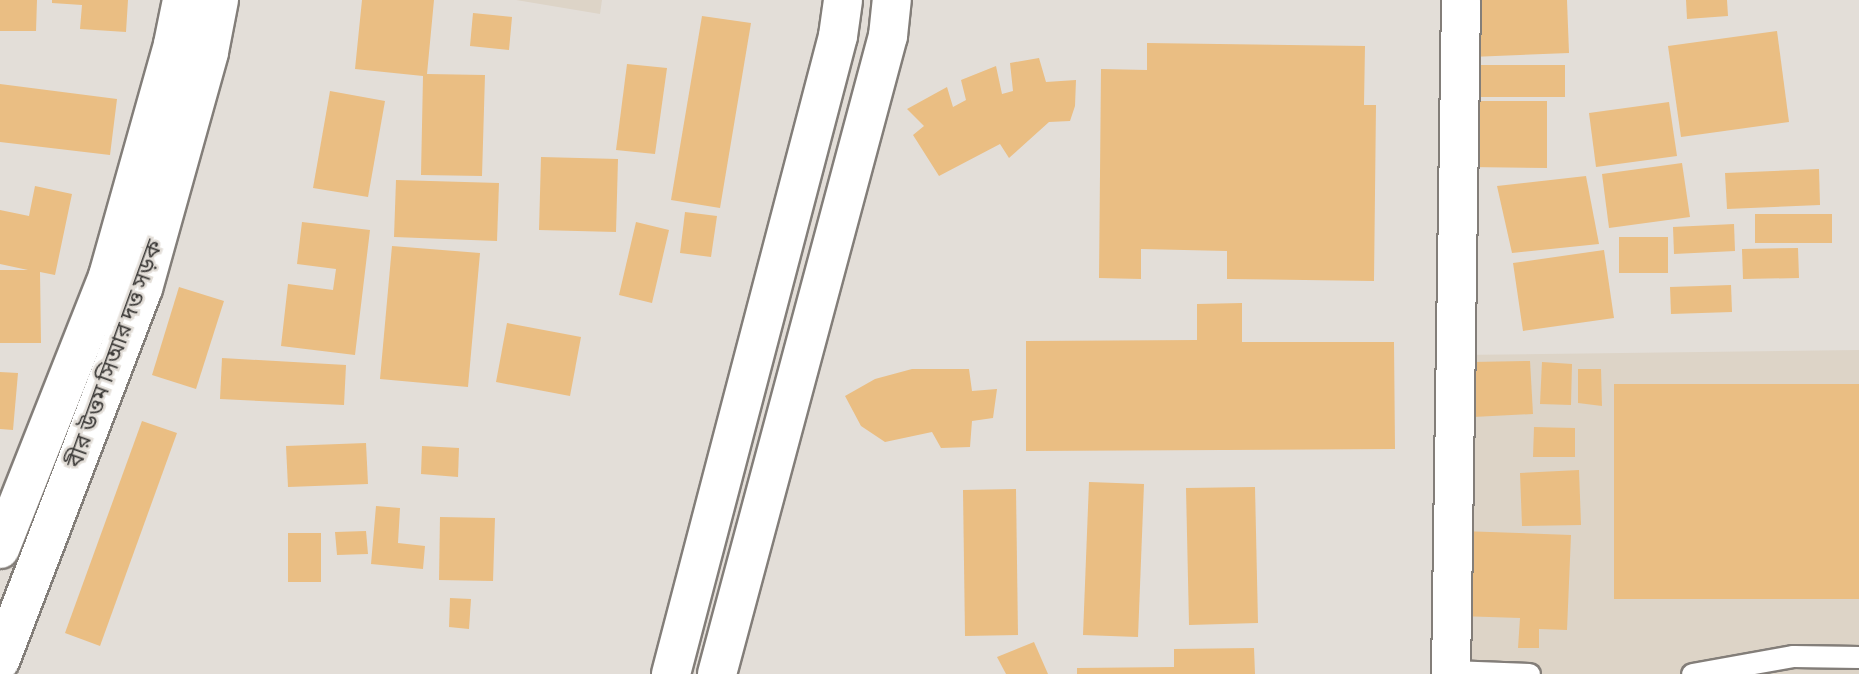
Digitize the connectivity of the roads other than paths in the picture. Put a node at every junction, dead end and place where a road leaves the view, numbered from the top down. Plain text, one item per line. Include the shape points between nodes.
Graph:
1 (182, 0) edge
2 (219, 0) edge
3 (843, 0) edge
4 (892, 0) edge
5 (1461, 0) edge
6 (817, 117) junction
7 (863, 129) junction
8 (138, 167) junction
9 (175, 175) junction
10 (1, 547) edge
11 (1859, 657) edge
12 (0, 661) edge
13 (1451, 673) edge
14 (671, 674) edge
15 (717, 674) edge
16 (1529, 674) edge
17 (1692, 674) edge

1 - 8 street
2 - 9 street, বীর উত্তম সিআর দত্ত সড়ক
3 - 6 street
4 - 7 street via 888,36
5 - 13 street
6 - 7 street
6 - 14 street
7 - 15 street
8 - 9 street
8 - 10 street via 108,276
9 - 12 street, বীর উত্তম সিআর দত্ত সড়ক via 144,289
11 - 17 lane via 1793,656
13 - 16 lane

